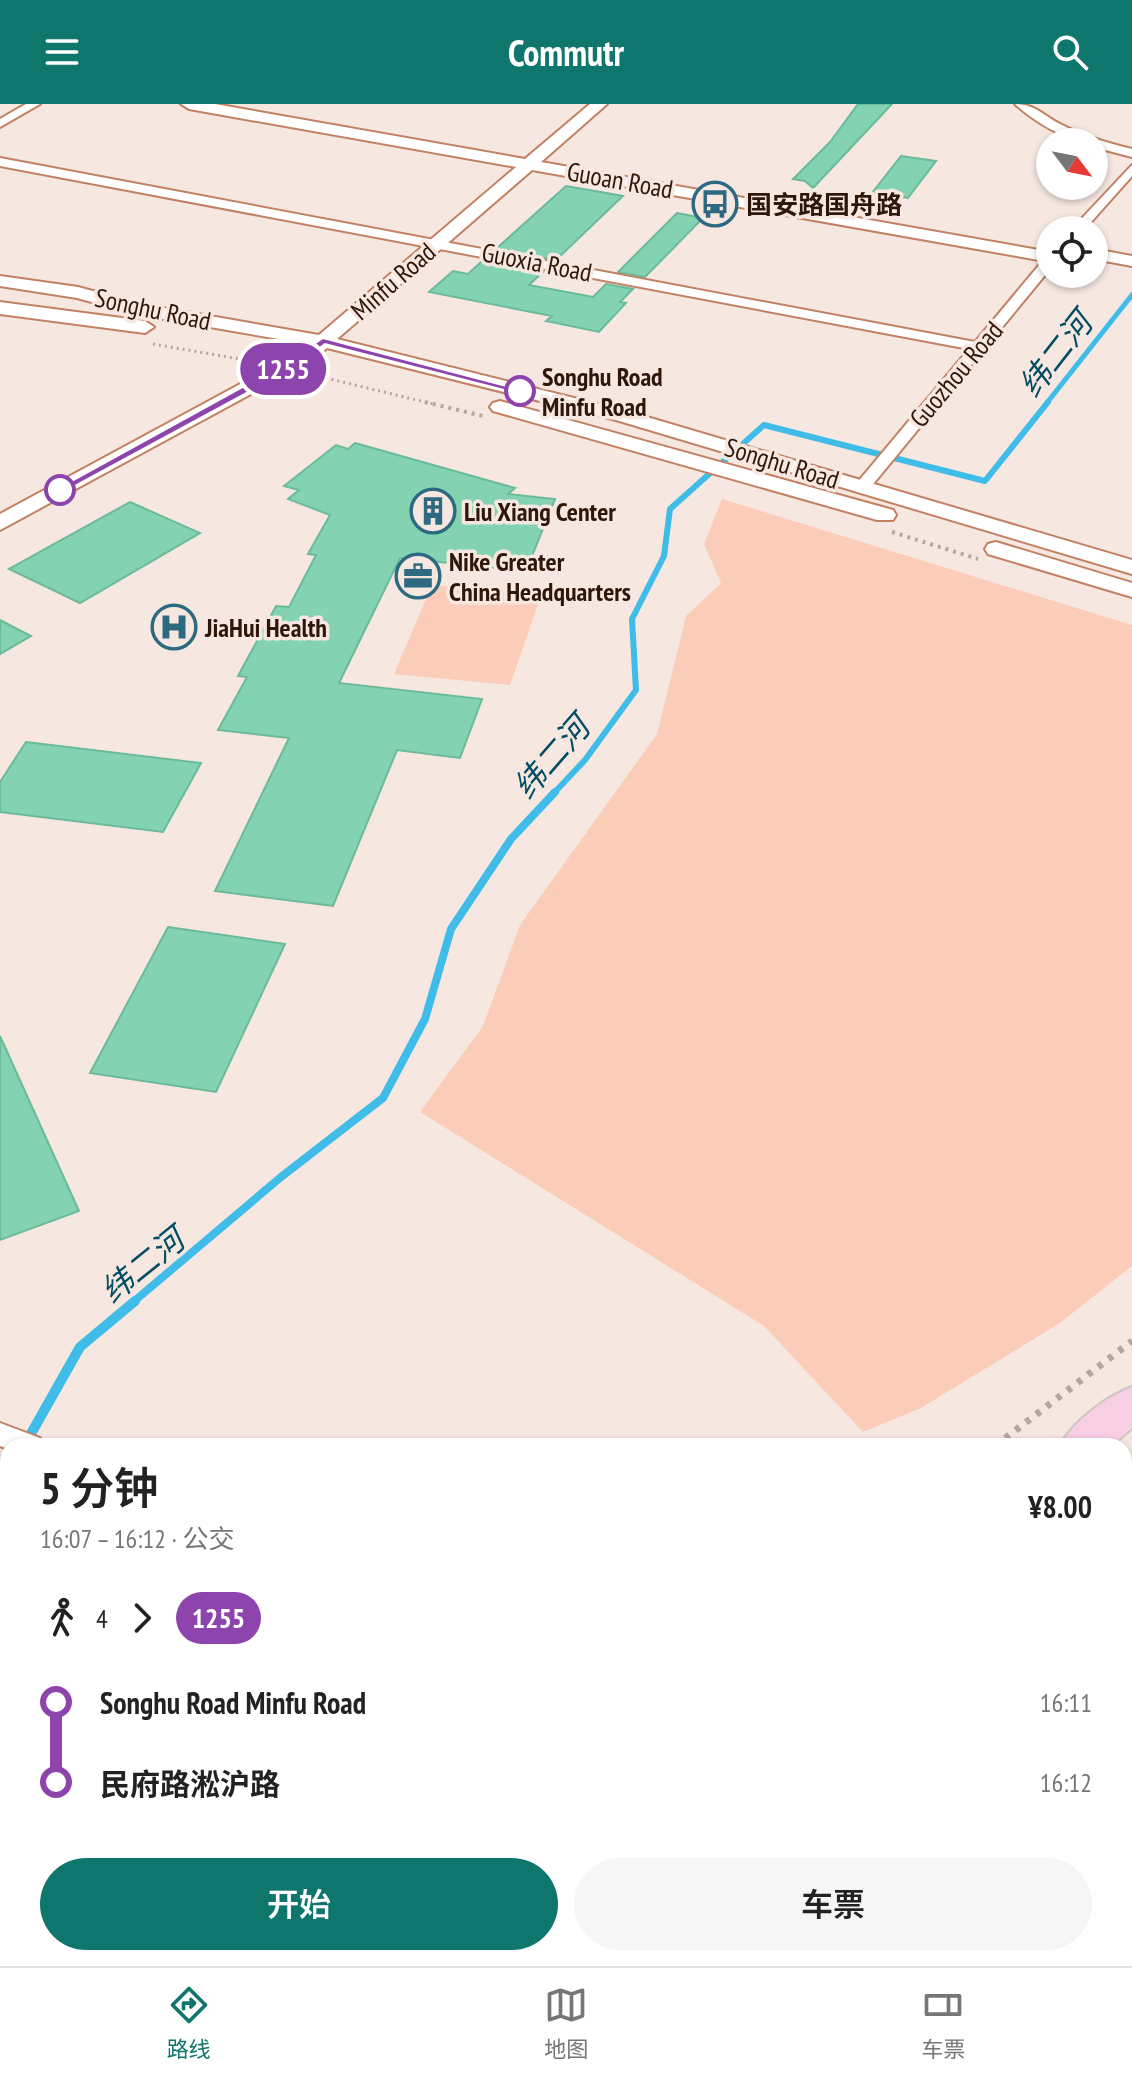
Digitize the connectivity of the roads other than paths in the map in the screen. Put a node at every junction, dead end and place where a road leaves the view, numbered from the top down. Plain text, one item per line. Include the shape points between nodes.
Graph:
1 (34, 104) edge
2 (189, 104) edge
3 (241, 104) edge
4 (599, 104) edge
5 (1021, 104) edge
6 (0, 124) edge
7 (1059, 128) edge
8 (1108, 146) edge
9 (1132, 153) edge
10 (534, 160) junction
11 (0, 162) edge
12 (1132, 169) edge
13 (1090, 216) edge
14 (437, 242) junction
15 (1036, 244) edge
16 (1036, 256) edge
17 (1108, 260) edge
18 (1132, 261) edge
19 (1108, 262) edge
20 (1132, 270) edge
21 (1036, 277) edge
22 (0, 281) edge
23 (0, 291) edge
24 (0, 305) edge
25 (141, 326) junction
26 (323, 341) junction
27 (980, 347) junction
28 (294, 363) junction
29 (334, 373) road end
30 (477, 402) dead end
31 (863, 487) junction
32 (846, 504) junction
33 (0, 523) edge
34 (1132, 567) edge
35 (1132, 590) edge
36 (1132, 1404) edge
37 (1091, 1438) edge

1 - 6 street
2 - 10 street, Guoan Road
3 - 10 street, Guoan Road
4 - 10 street, Minfu Road
5 - 7 street
8 - 9 street
10 - 14 street, Minfu Road
10 - 15 street, Guoan Road
10 - 16 street, Guoan Road
11 - 14 street, Guoxia Road
12 - 13 street
14 - 26 street, Minfu Road
14 - 27 street, Guoxia Road
17 - 18 street
19 - 20 street
21 - 27 street, Guozhou Road
22 - 25 street, Songhu Road via 78,293
23 - 25 street
24 - 25 street, Songhu Road
25 - 26 street, Songhu Road
25 - 28 street, Songhu Road
26 - 28 street, Minfu Road
26 - 31 street, Songhu Road
27 - 31 street, Guozhou Road
28 - 29 street, Songhu Road
28 - 33 street, Minfu Road
30 - 32 street, Songhu Road
31 - 32 street, Songhu Road
31 - 34 street, Songhu Road
32 - 35 street, Songhu Road
36 - 37 main road

